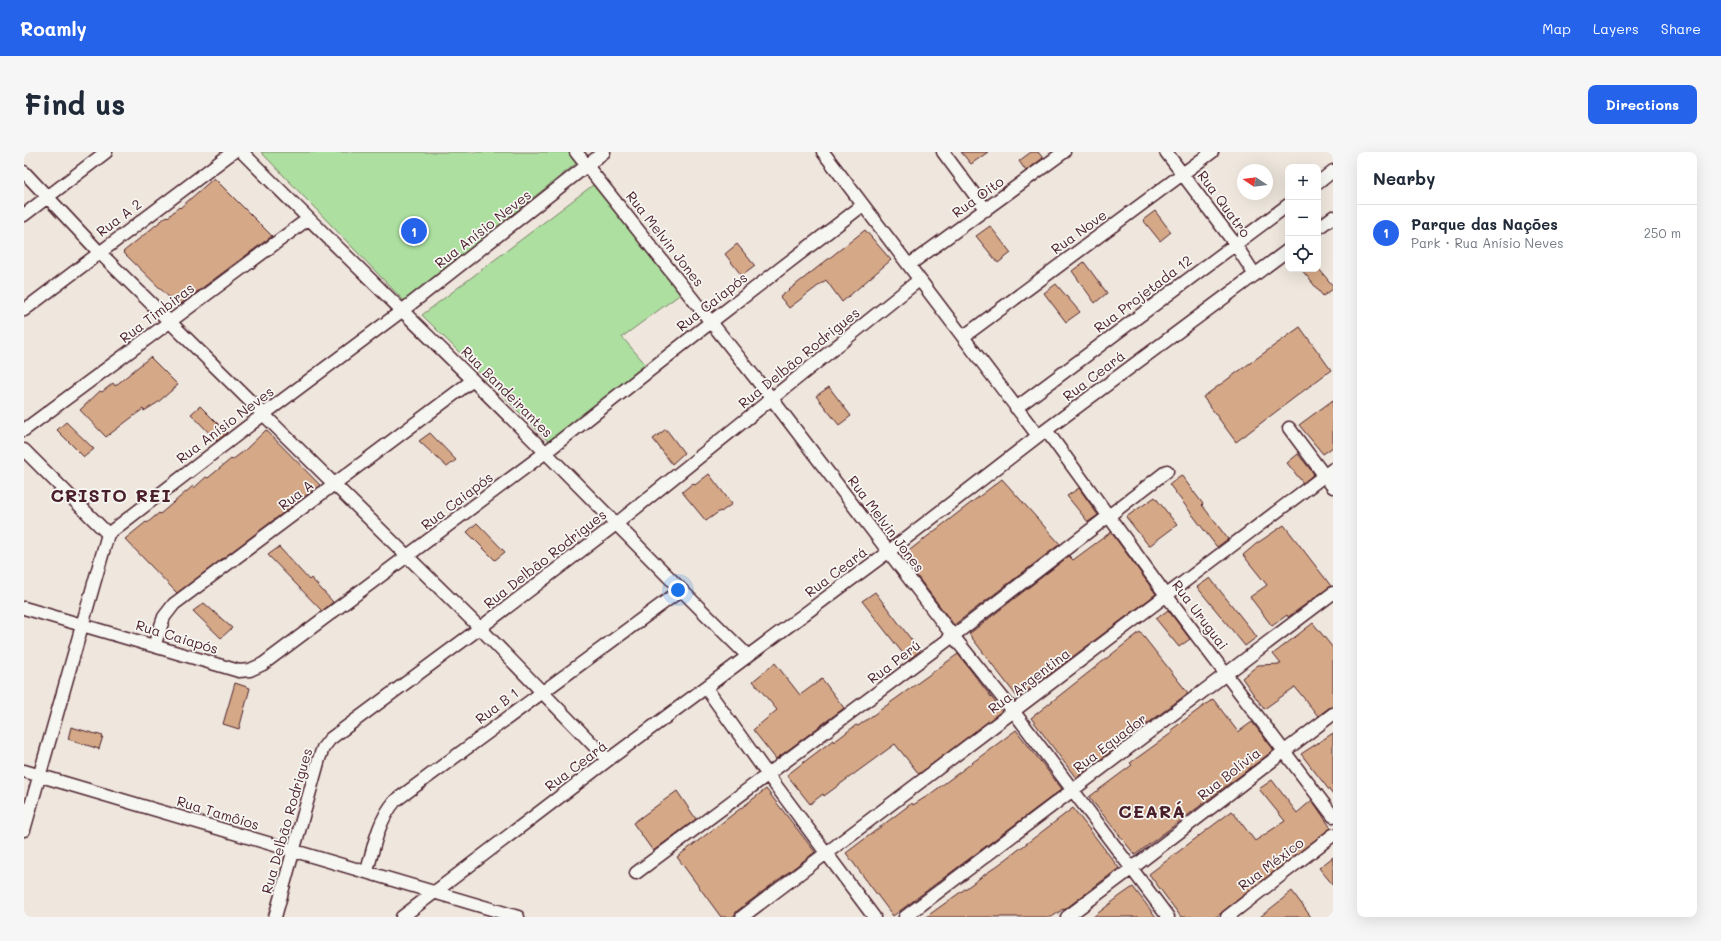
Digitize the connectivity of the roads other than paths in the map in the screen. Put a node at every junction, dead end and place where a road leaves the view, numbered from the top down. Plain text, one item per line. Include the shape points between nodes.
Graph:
1 (106, 152) edge
2 (233, 152) edge
3 (242, 152) edge
4 (576, 152) edge
5 (604, 152) edge
6 (823, 152) edge
7 (943, 152) edge
8 (1166, 152) edge
9 (1212, 152) edge
10 (1059, 153) edge
11 (588, 166) junction
12 (24, 172) edge
13 (1333, 172) edge
14 (1183, 174) junction
15 (1321, 181) edge
16 (48, 196) junction
17 (863, 205) junction
18 (1285, 207) edge
19 (986, 210) junction
20 (24, 214) edge
21 (1333, 217) edge
22 (308, 219) junction
23 (1321, 226) edge
24 (1235, 244) junction
25 (99, 252) junction
26 (1285, 252) edge
27 (909, 265) junction
28 (1255, 275) junction
29 (919, 280) junction
30 (24, 310) edge
31 (403, 310) junction
32 (170, 322) junction
33 (711, 322) junction
34 (963, 336) junction
35 (473, 380) junction
36 (772, 399) junction
37 (1016, 408) junction
38 (264, 414) junction
39 (1289, 428) dead end
40 (24, 430) edge
41 (1042, 433) junction
42 (24, 450) edge
43 (546, 452) junction
44 (1167, 471) dead end
45 (1329, 472) edge
46 (334, 485) junction
47 (1333, 487) edge
48 (1109, 516) junction
49 (616, 524) junction
50 (108, 534) junction
51 (888, 552) junction
52 (408, 556) junction
53 (680, 590) junction
54 (1333, 593) edge
55 (1166, 595) junction
56 (24, 608) edge
57 (82, 624) junction
58 (480, 628) junction
59 (953, 636) junction
60 (154, 646) junction
61 (748, 656) junction
62 (1226, 674) junction
63 (706, 688) junction
64 (541, 692) junction
65 (1014, 712) junction
66 (1333, 714) edge
67 (1283, 751) junction
68 (608, 760) junction
69 (24, 771) edge
70 (768, 775) junction
71 (39, 776) junction
72 (1072, 791) junction
73 (1333, 816) edge
74 (24, 830) edge
75 (1333, 836) edge
76 (294, 852) junction
77 (827, 854) junction
78 (1131, 869) junction
79 (366, 871) junction
80 (636, 873) dead end
81 (435, 892) junction
82 (275, 917) edge
83 (402, 917) edge
84 (517, 917) edge
85 (742, 917) edge
86 (874, 917) edge
87 (905, 917) edge
88 (1067, 917) edge
89 (1168, 917) edge
90 (1227, 917) edge

1 - 16 street
2 - 25 street, Rua A 2
3 - 22 street, Rua Bandeirantes
4 - 11 street, Rua Melvin Jones
5 - 11 street, Rua Anísio Neves
6 - 17 street, Rua Uruguai
7 - 19 street
8 - 14 street, Rua Quatro
9 - 14 street, Rua Nove
10 - 19 street, Rua Oito
11 - 31 street, Rua Anísio Neves
11 - 33 street, Rua Melvin Jones
12 - 16 street
13 - 15 street
14 - 24 street, Rua Quatro
14 - 34 street, Rua Nove
16 - 20 street
16 - 25 street
17 - 27 street, Rua Uruguai
17 - 33 street, Rua Caiapós
18 - 24 street, Rua Projetada 12
19 - 27 street, Rua Oito
21 - 23 street
22 - 31 street, Rua Bandeirantes
22 - 32 street, Rua Timbiras
24 - 28 street, Rua Quatro
24 - 37 street, Rua Projetada 12
25 - 30 street, Rua A 2
25 - 32 street
26 - 28 street, Rua Ceará
27 - 29 street, Rua Uruguai
28 - 41 street, Rua Ceará
29 - 34 street, Rua Uruguai
29 - 36 street, Rua Delbão Rodrigues
31 - 35 street, Rua Bandeirantes
31 - 38 street, Rua Anísio Neves
32 - 38 street
32 - 40 street, Rua Timbiras
33 - 36 street, Rua Melvin Jones
33 - 43 street, Rua Caiapós
34 - 37 street, Rua Uruguai
35 - 43 street, Rua Bandeirantes
35 - 46 street, Rua A
36 - 49 street, Rua Delbão Rodrigues
36 - 51 street, Rua Melvin Jones
37 - 41 street, Rua Uruguai
38 - 46 street
38 - 50 street, Rua Anísio Neves
39 - 45 street
41 - 48 street, Rua Uruguai
41 - 51 street, Rua Ceará
42 - 50 street
43 - 49 street, Rua Bandeirantes
43 - 52 street, Rua Caiapós
44 - 48 street, Rua Perú
45 - 47 street
45 - 55 street, Rua Argentina
46 - 52 street
46 - 60 street, Rua A via 174,604 164,617
48 - 55 street, Rua Uruguai
48 - 59 street, Rua Perú
49 - 53 street, Rua Bandeirantes
49 - 58 street, Rua Delbão Rodrigues
50 - 57 street
51 - 59 street, Rua Melvin Jones
51 - 61 street, Rua Ceará
52 - 58 street
52 - 60 street, Rua Caiapós via 262,664 250,670 239,671
53 - 61 street, Rua Bandeirantes
53 - 64 street, Rua B 1
54 - 62 street, Rua Equador
55 - 62 street, Rua Uruguai
55 - 65 street, Rua Argentina
56 - 57 street, Rua Caiapós
57 - 60 street, Rua Caiapós
57 - 71 street
58 - 64 street
58 - 76 street, Rua Delbão Rodrigues via 330,739 319,759
59 - 65 street, Rua Melvin Jones
59 - 70 street, Rua Perú
61 - 63 street, Rua Ceará
62 - 67 street, Rua Uruguai
62 - 72 street, Rua Equador
63 - 68 street, Rua Ceará
63 - 70 street
64 - 68 street
64 - 79 street, Rua B 1 via 395,801 380,825
65 - 72 street, Rua Melvin Jones
65 - 77 street, Rua Argentina
66 - 67 street, Rua Bolívia
67 - 73 street, Rua Uruguai
67 - 78 street, Rua Bolívia
68 - 81 street, Rua Ceará
69 - 71 street, Rua Tamôios
70 - 77 street
70 - 80 street, Rua Perú
71 - 74 street
71 - 76 street, Rua Tamôios
72 - 78 street, Rua Melvin Jones
72 - 87 street, Rua Equador
75 - 90 street, Rua México
76 - 79 street, Rua Tamôios
76 - 82 street, Rua Delbão Rodrigues
77 - 85 street, Rua Argentina
77 - 86 street
78 - 88 street, Rua Bolívia
78 - 89 street, Rua Melvin Jones
79 - 81 street, Rua Tamôios
81 - 83 street, Rua Ceará
81 - 84 street, Rua Tamôios

